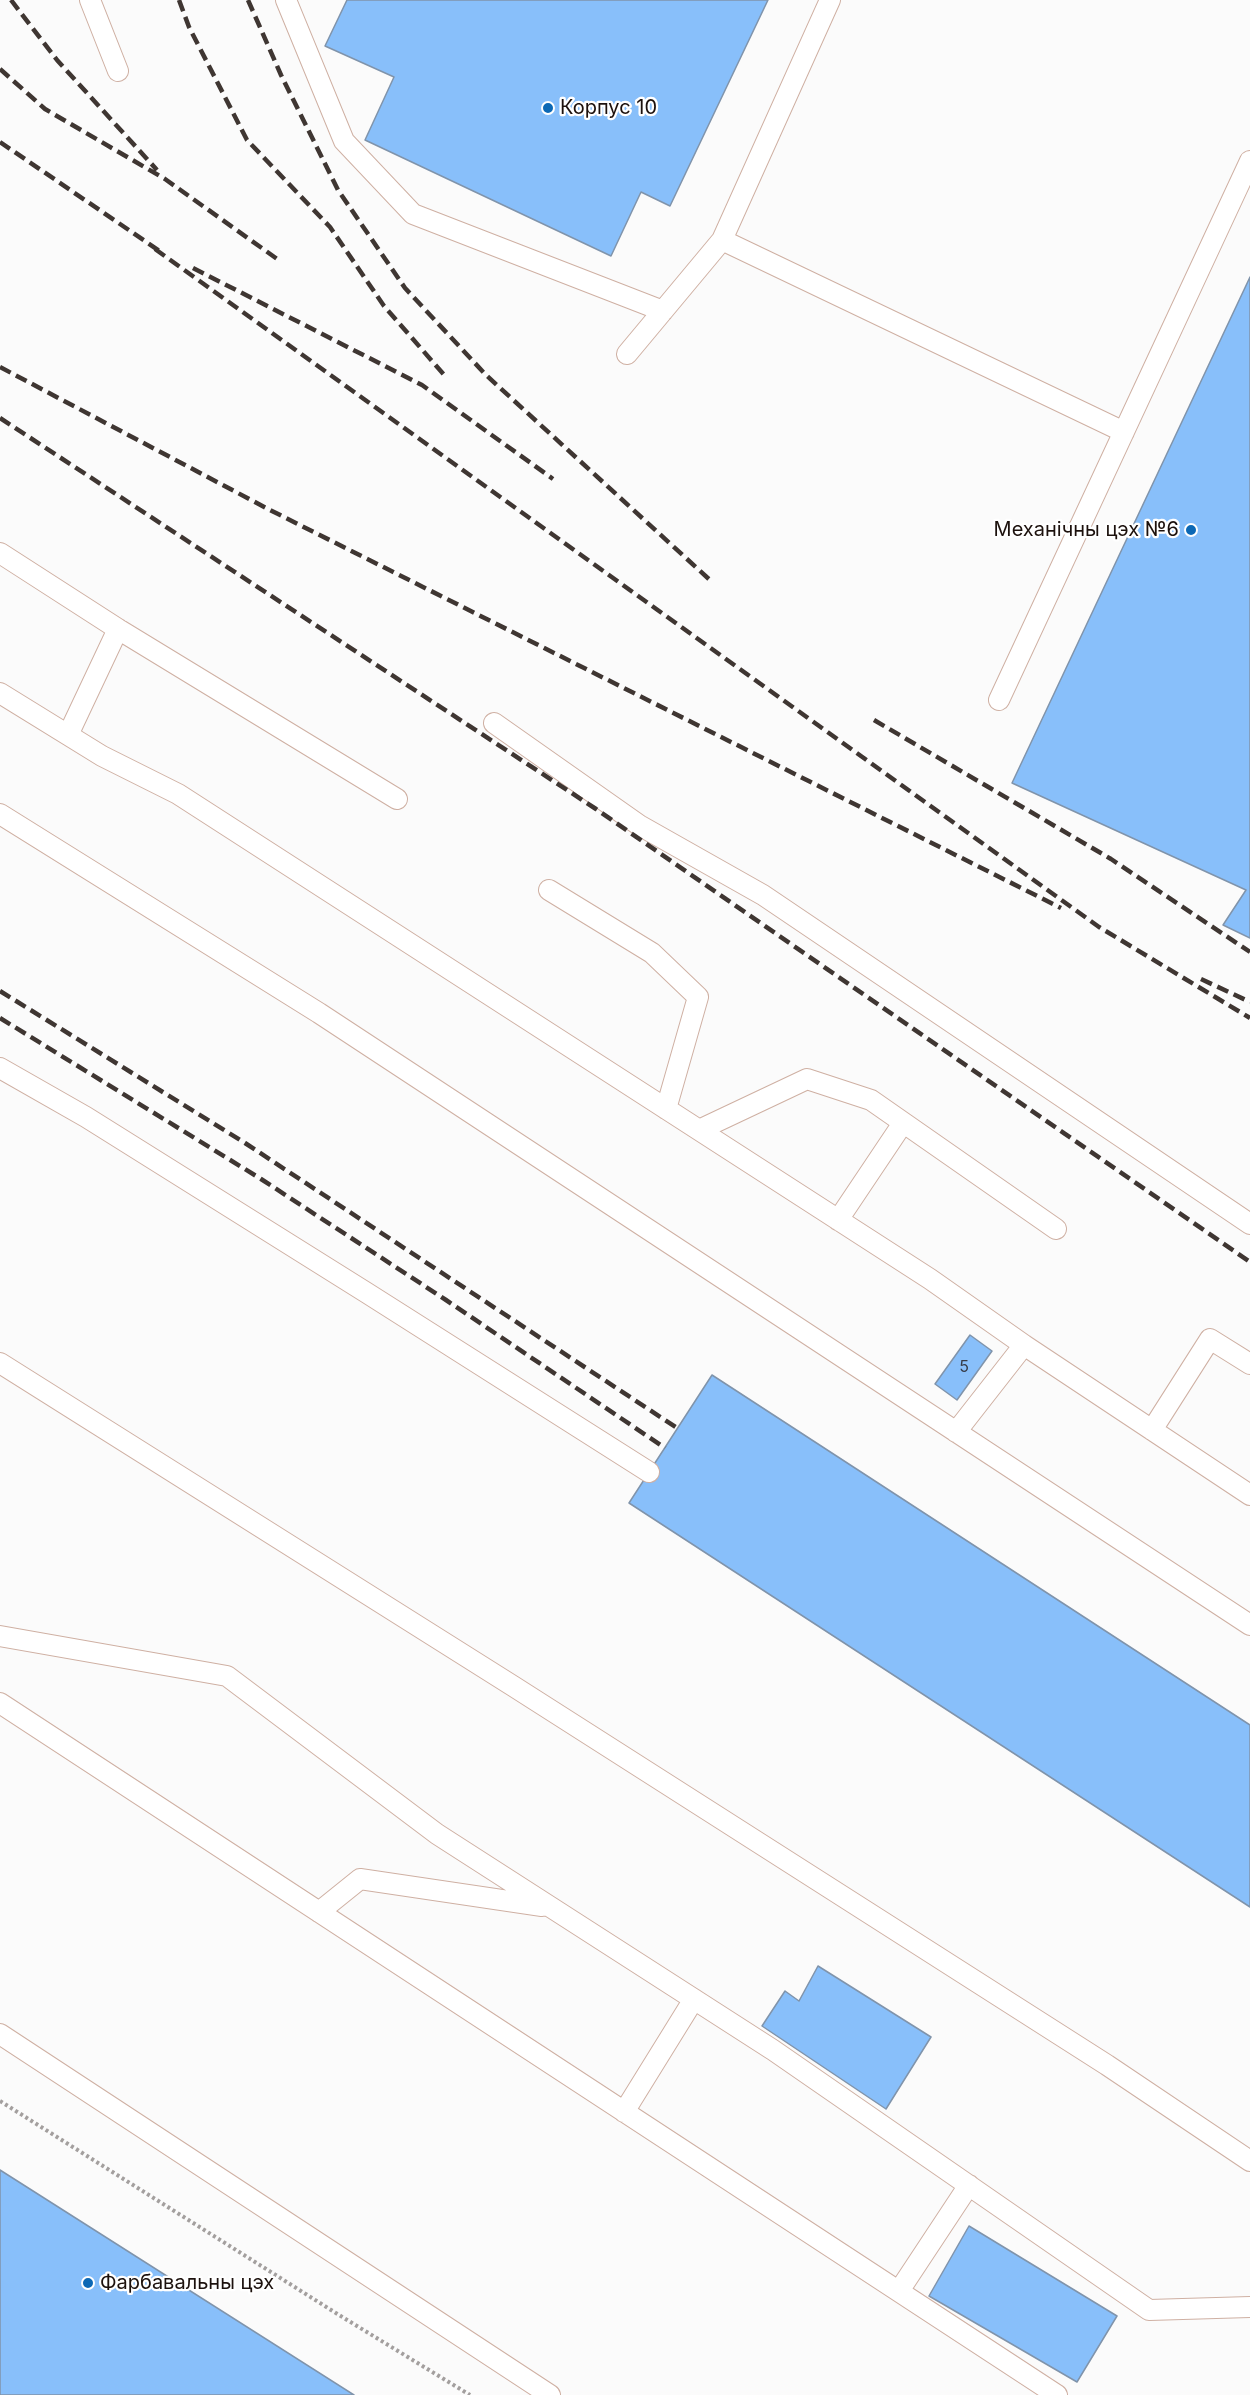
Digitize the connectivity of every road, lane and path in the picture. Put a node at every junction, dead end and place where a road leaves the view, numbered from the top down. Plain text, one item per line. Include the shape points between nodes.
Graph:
1 (90, 0) edge
2 (286, 0) edge
3 (830, 0) edge
4 (118, 71) dead end
5 (1250, 160) edge
6 (722, 240) junction
7 (663, 310) junction
8 (627, 354) dead end
9 (1124, 432) junction
10 (0, 553) edge
11 (118, 629) junction
12 (0, 693) edge
13 (999, 700) dead end
14 (494, 723) dead end
15 (68, 735) junction
16 (396, 799) dead end
17 (0, 814) edge
18 (549, 890) dead end
19 (0, 1068) edge
20 (666, 1109) junction
21 (903, 1123) junction
22 (699, 1130) junction
23 (838, 1220) junction
24 (1250, 1224) edge
25 (1056, 1229) dead end
26 (1024, 1345) junction
27 (0, 1363) edge
28 (1250, 1364) edge
29 (1152, 1430) junction
30 (956, 1432) junction
31 (649, 1472) dead end
32 (1250, 1495) edge
33 (1250, 1625) edge
34 (0, 1636) edge
35 (0, 1703) edge
36 (549, 1907) junction
37 (319, 1912) junction
38 (694, 1999) junction
39 (0, 2034) edge
40 (0, 2101) edge
41 (624, 2112) junction
42 (1250, 2161) edge
43 (969, 2185) junction
44 (899, 2291) junction
45 (1250, 2307) edge
46 (470, 2395) edge
47 (550, 2395) edge
48 (1058, 2395) edge

1 - 4 lane
2 - 7 lane via 344,141 413,214
3 - 6 lane
5 - 9 lane
6 - 7 lane
6 - 9 lane
7 - 8 lane
9 - 13 lane
10 - 11 lane
11 - 15 lane
11 - 16 lane
12 - 15 lane
14 - 24 lane via 639,825 763,895
15 - 20 lane via 178,794
17 - 30 lane via 319,1013
18 - 20 lane via 652,953 698,997
19 - 31 lane via 86,1117
20 - 22 lane
21 - 22 lane via 871,1100 807,1079
21 - 23 lane
21 - 25 lane
22 - 23 lane
23 - 26 lane
26 - 29 lane
26 - 30 lane
27 - 42 lane via 1057,2032
28 - 29 lane via 1210,1339
29 - 32 lane
30 - 33 lane
34 - 36 lane via 227,1676 436,1834
35 - 37 lane
36 - 37 lane via 360,1879
36 - 38 lane
37 - 41 lane
38 - 41 lane
38 - 43 lane
39 - 47 lane
40 - 46 path
41 - 44 lane
43 - 44 lane
43 - 45 lane via 1149,2310
44 - 48 lane

